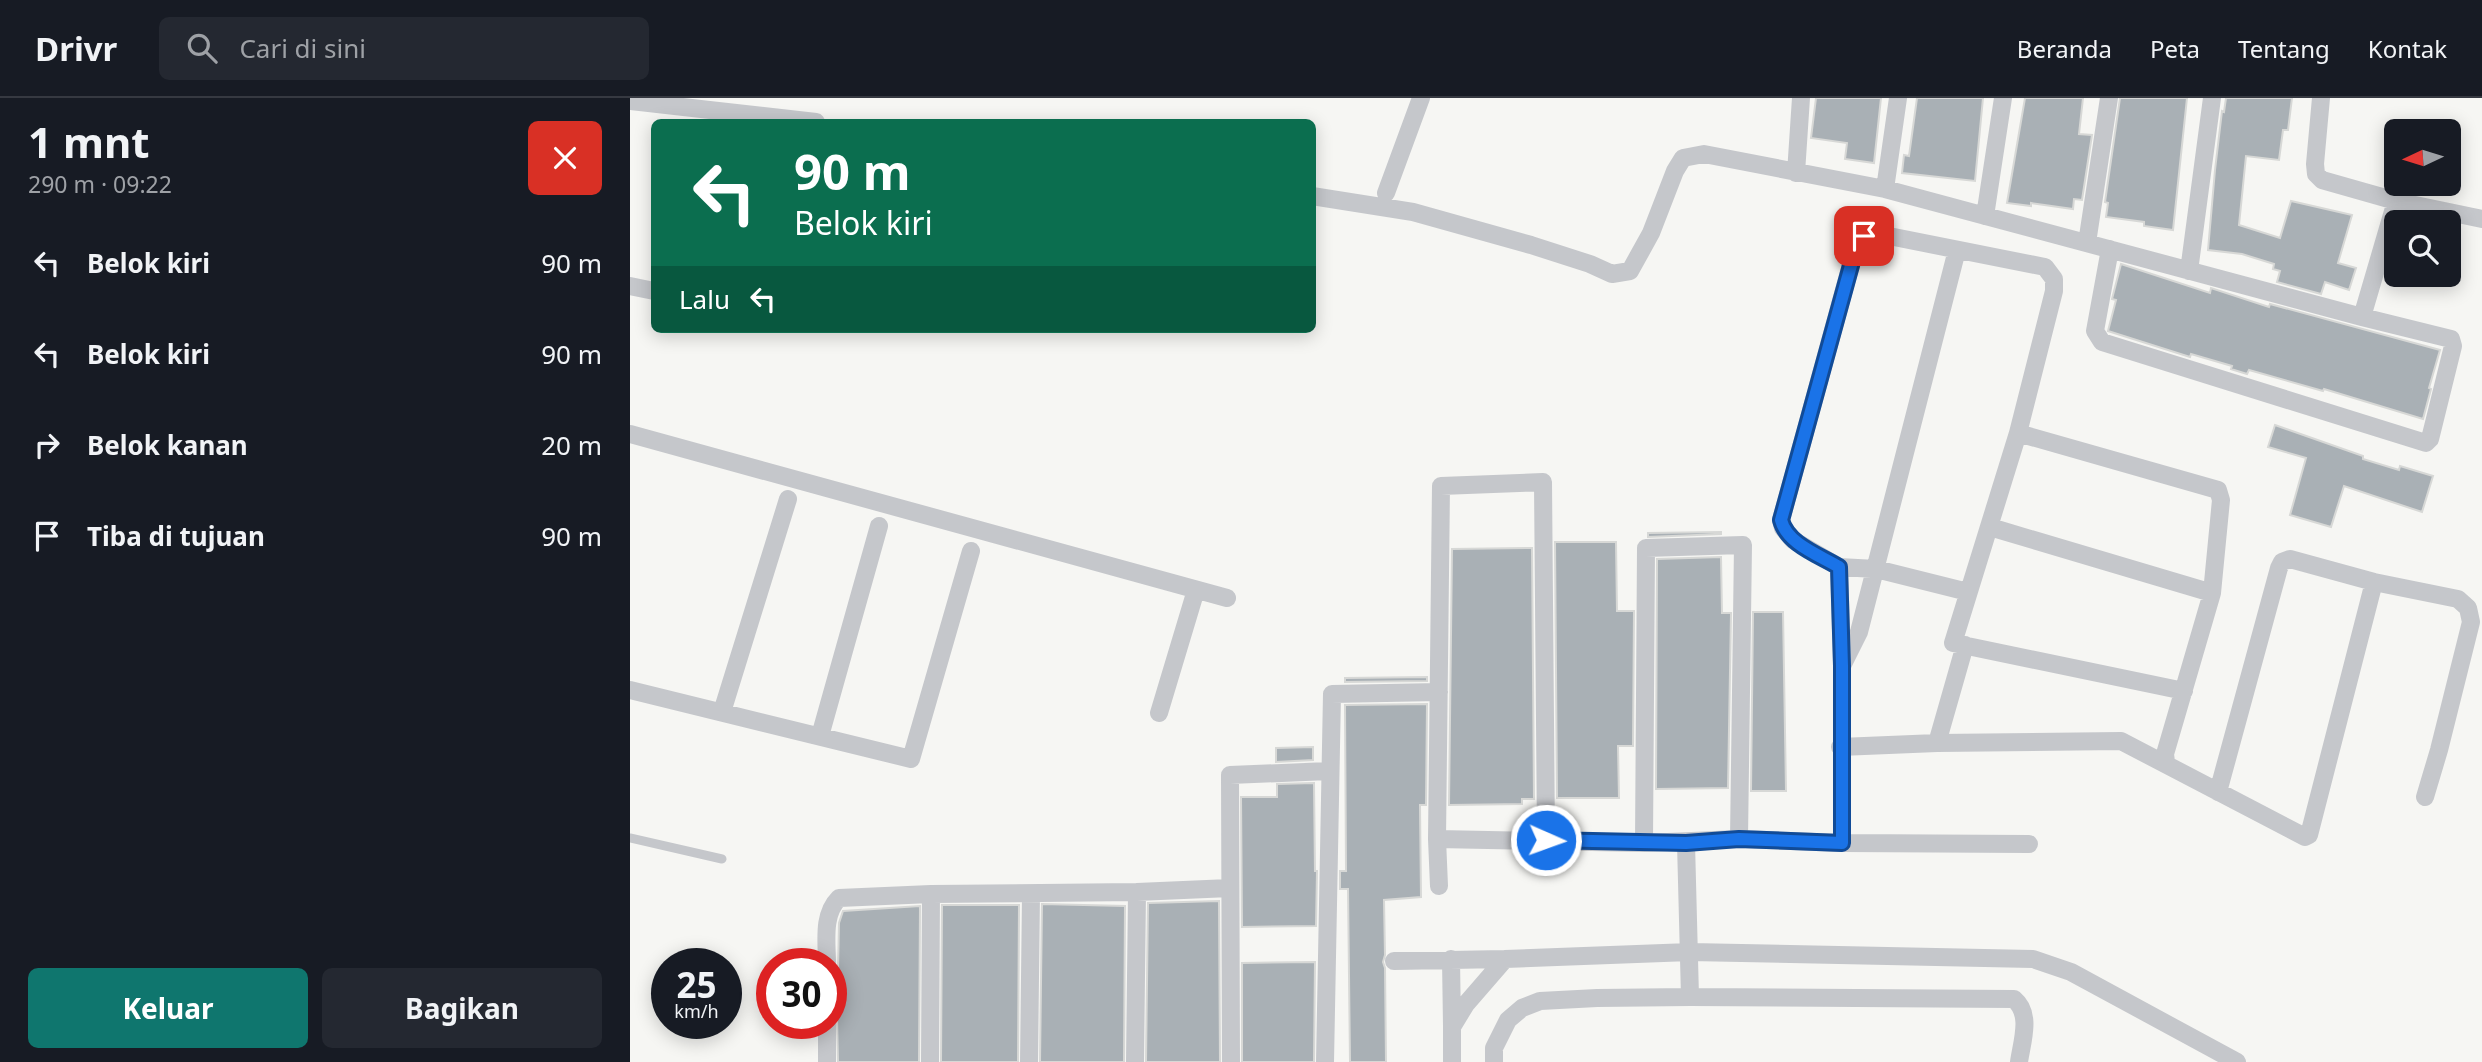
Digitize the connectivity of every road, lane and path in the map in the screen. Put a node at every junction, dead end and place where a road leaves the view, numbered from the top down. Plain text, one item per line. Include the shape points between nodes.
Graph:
1 (1421, 98) edge
2 (1801, 98) edge
3 (1898, 98) edge
4 (2003, 98) edge
5 (2109, 98) edge
6 (2212, 98) edge
7 (2321, 98) edge
8 (630, 102) edge
9 (788, 119) edge
10 (1796, 173) junction
11 (1885, 189) junction
12 (1386, 193) dead end
13 (1316, 196) edge
14 (2396, 201) junction
15 (1986, 216) junction
16 (2482, 219) edge
17 (2087, 243) junction
18 (2109, 249) junction
19 (1956, 250) junction
20 (2189, 271) junction
21 (630, 286) edge
22 (651, 290) edge
23 (2362, 317) junction
24 (2018, 433) junction
25 (630, 434) edge
26 (788, 499) dead end
27 (879, 526) dead end
28 (1990, 527) junction
29 (971, 551) dead end
30 (1839, 567) junction
31 (1875, 569) junction
32 (2374, 582) junction
33 (1196, 590) junction
34 (1968, 592) junction
35 (2212, 593) junction
36 (1227, 598) dead end
37 (1965, 645) junction
38 (1842, 666) junction
39 (630, 690) edge
40 (2184, 691) junction
41 (1439, 692) junction
42 (722, 712) junction
43 (1159, 713) dead end
44 (820, 736) junction
45 (1937, 743) junction
46 (1840, 747) junction
47 (2166, 762) junction
48 (1329, 771) junction
49 (2218, 792) junction
50 (2425, 797) dead end
51 (630, 838) edge
52 (1437, 839) junction
53 (1739, 839) junction
54 (1546, 840) junction
55 (1644, 843) junction
56 (1686, 843) junction
57 (1842, 843) junction
58 (2029, 844) dead end
59 (722, 859) dead end
60 (1439, 886) dead end
61 (1230, 888) junction
62 (1137, 892) junction
63 (931, 894) junction
64 (1031, 894) junction
65 (827, 948) edge
66 (1690, 957) junction
67 (1451, 959) junction
68 (1505, 959) junction
69 (1394, 961) dead end
70 (1690, 992) junction
71 (1452, 1027) junction
72 (827, 1039) edge
73 (827, 1062) edge
74 (930, 1062) edge
75 (1029, 1062) edge
76 (1135, 1062) edge
77 (1231, 1062) edge
78 (1325, 1062) edge
79 (1452, 1062) edge
80 (1494, 1062) edge
81 (2019, 1062) edge
82 (2237, 1062) edge

1 - 12 street
2 - 10 street
3 - 11 street
4 - 15 street
5 - 17 street
6 - 20 street
7 - 14 street via 2316,174 2322,180
8 - 9 street
10 - 11 street
10 - 13 street via 1704,154 1683,158 1630,271 1612,274 1531,245 1413,212
11 - 15 street
14 - 16 street
14 - 23 street
15 - 17 street
17 - 18 street
18 - 20 street
18 - 23 street via 2095,331 2102,342 2429,442 2454,342
19 - 24 street via 2045,267 2054,279
19 - 30 street via 1874,233 1858,240 1781,520 1793,540
19 - 31 street
20 - 23 street
21 - 22 street
24 - 28 street
24 - 35 street via 2218,490 2221,500
25 - 33 street
26 - 42 street
27 - 44 street
28 - 34 street
28 - 35 street
29 - 44 street via 911,759
30 - 31 street
30 - 38 street
31 - 34 street
31 - 38 street via 1859,632
32 - 49 street via 2290,559 2282,562
32 - 49 street via 2309,835 2300,836
32 - 50 street via 2458,599 2468,608 2471,622
33 - 36 street
33 - 43 street
34 - 37 street via 1953,643
35 - 40 street
37 - 40 street
37 - 45 street
38 - 46 street
39 - 42 street
40 - 47 street
41 - 48 street via 1332,694
41 - 52 street
41 - 54 street via 1441,486 1542,482
42 - 44 street
45 - 46 street
45 - 47 street via 2121,741
46 - 57 street
47 - 49 street
48 - 61 street via 1230,775
48 - 78 street
51 - 59 lane
52 - 54 street
52 - 60 street
53 - 55 street via 1744,545 1646,548
53 - 56 street
53 - 57 street
54 - 55 street
55 - 56 street
56 - 66 street
57 - 58 street
61 - 62 street
61 - 77 street
62 - 64 street
62 - 76 street
63 - 64 street
63 - 65 street via 839,898 827,920
63 - 74 street
64 - 75 street
66 - 68 street
66 - 70 street
66 - 82 street via 2033,959 2071,972
67 - 68 street
67 - 69 street
67 - 71 street
68 - 71 street
70 - 80 street via 1539,1001 1508,1020 1494,1048
70 - 81 street via 2014,999 2025,1018
71 - 79 street
72 - 73 street

